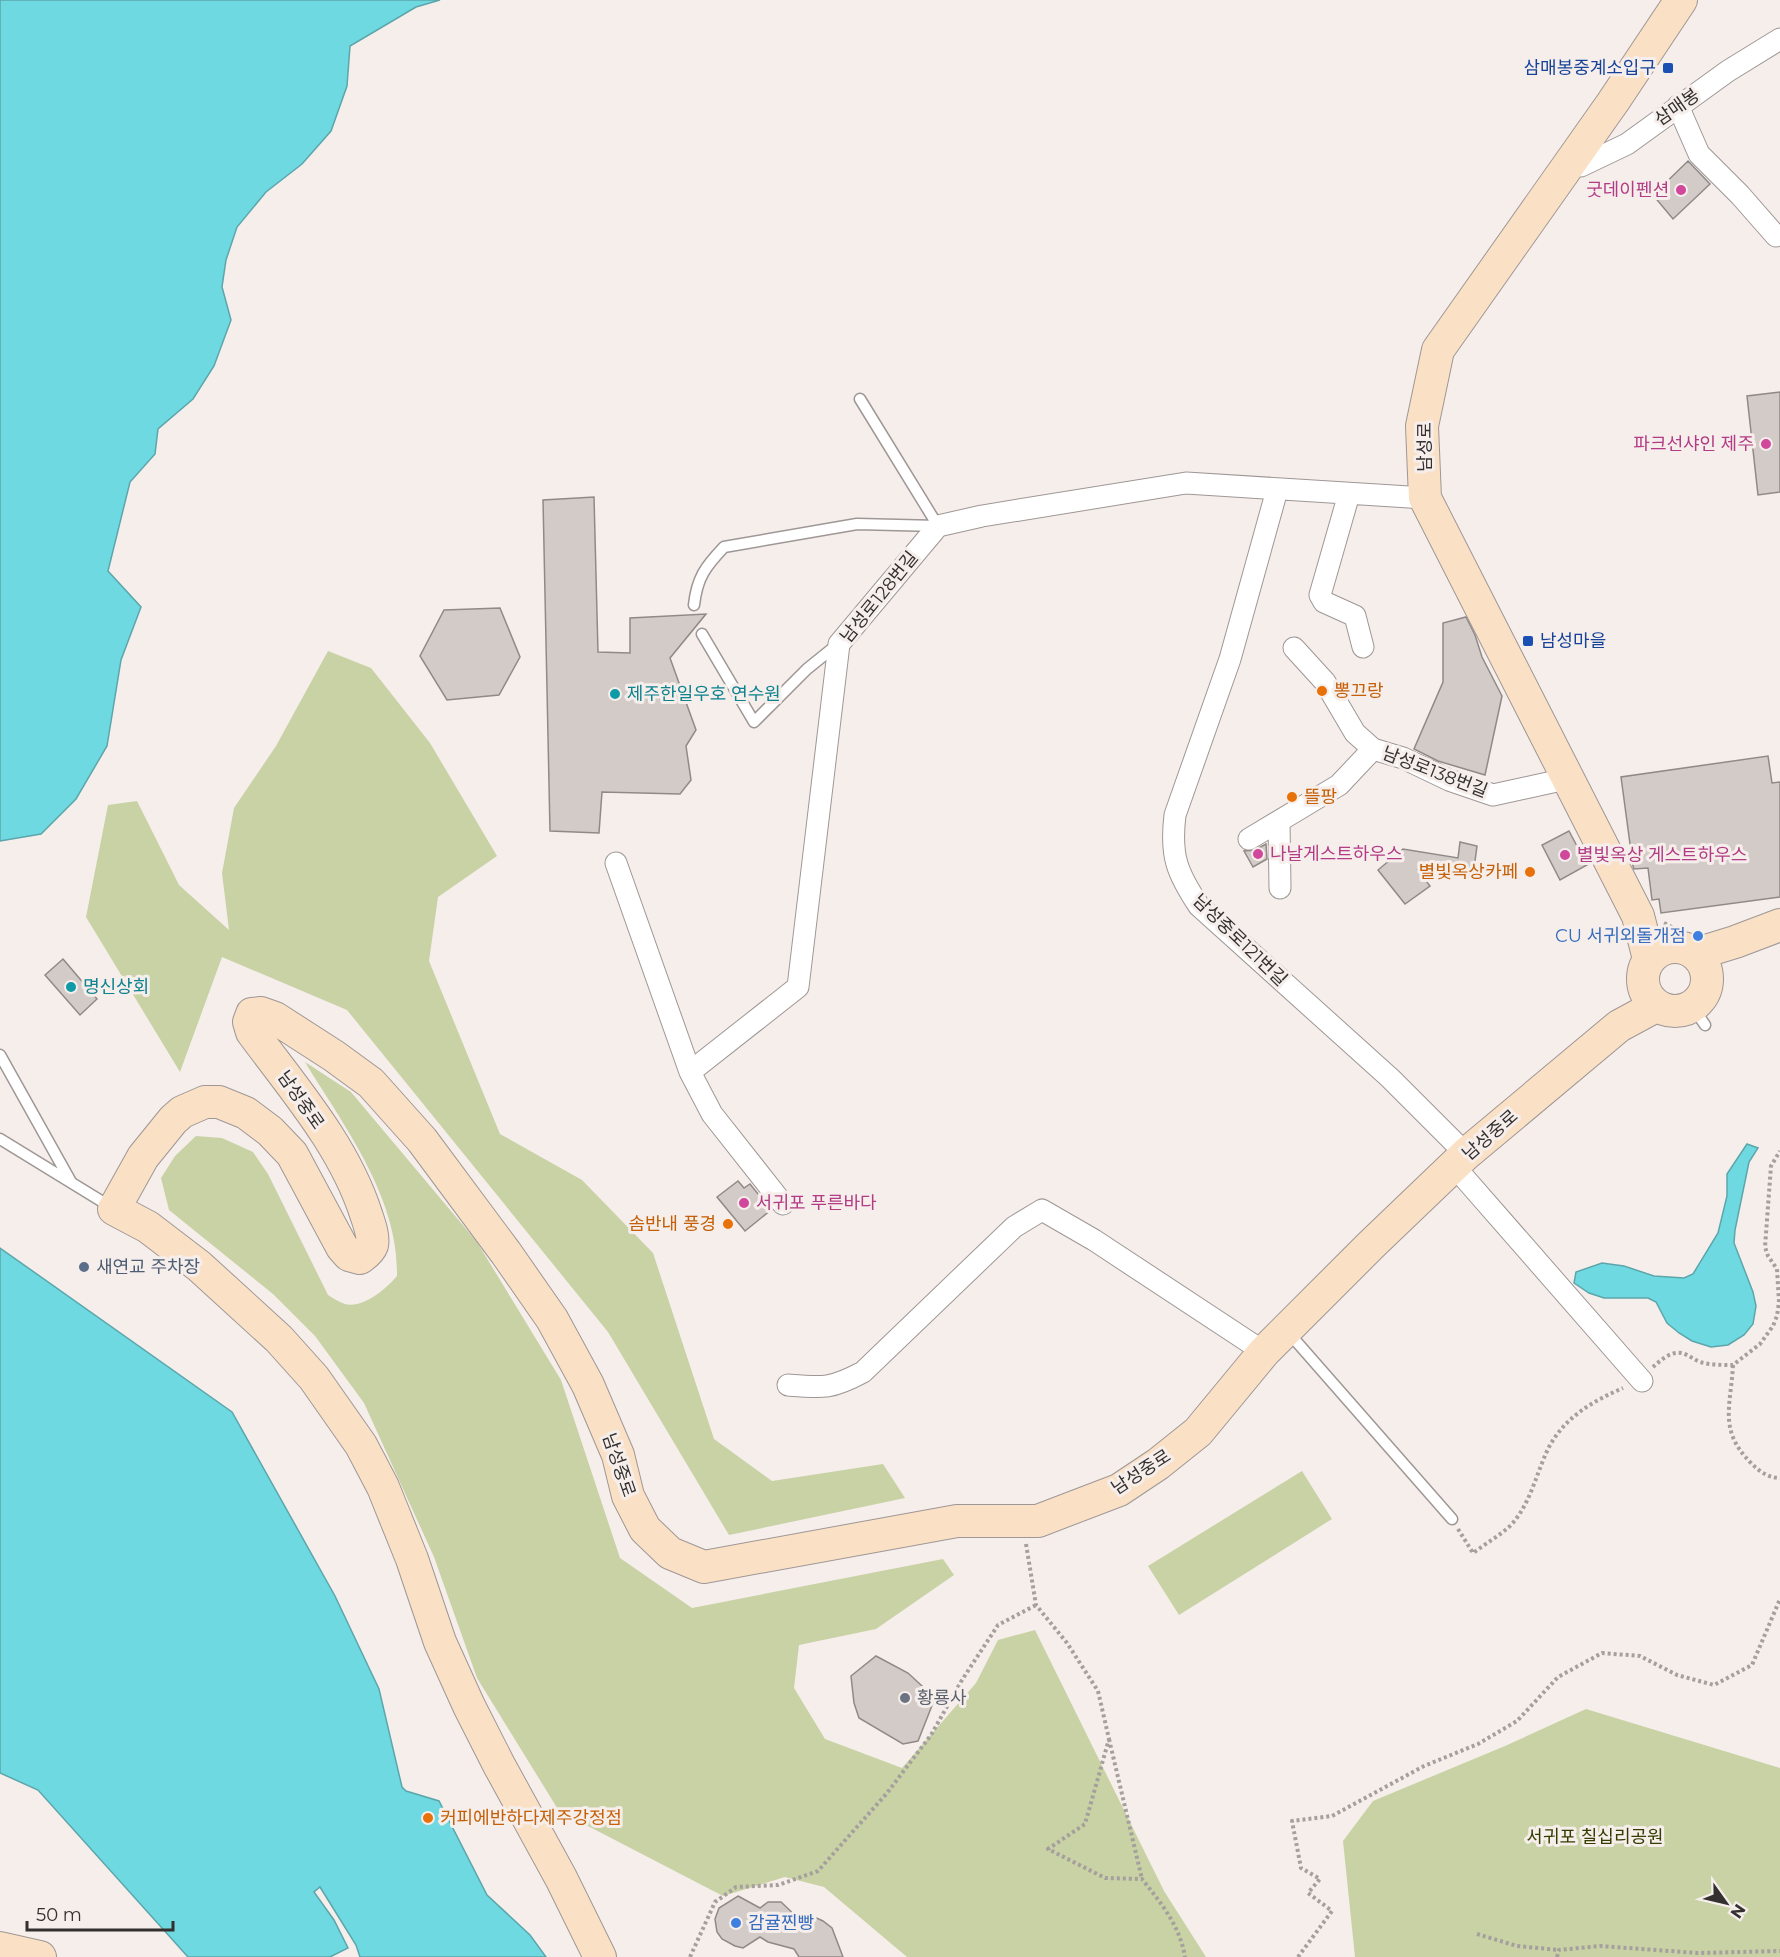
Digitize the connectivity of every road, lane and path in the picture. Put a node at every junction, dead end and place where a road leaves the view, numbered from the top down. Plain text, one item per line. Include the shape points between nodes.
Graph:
1 (1682, 0) edge
2 (1780, 39) edge
3 (1678, 106) junction
4 (1572, 160) junction
5 (1776, 236) dead end
6 (860, 399) dead end
7 (1277, 489) junction
8 (1349, 494) junction
9 (1425, 498) junction
10 (938, 526) junction
11 (694, 605) dead end
12 (702, 634) dead end
13 (838, 644) junction
14 (1364, 647) dead end
15 (1294, 648) dead end
16 (1373, 748) junction
17 (1566, 779) junction
18 (1279, 822) junction
19 (1249, 839) dead end
20 (616, 863) dead end
21 (1280, 888) dead end
22 (1780, 925) edge
23 (1672, 943) junction
24 (1650, 998) junction
25 (0, 1055) edge
26 (690, 1072) junction
27 (0, 1139) edge
28 (1780, 1151) edge
29 (1460, 1160) junction
30 (71, 1182) junction
31 (783, 1204) dead end
32 (114, 1209) junction
33 (1778, 1269) edge
34 (1286, 1330) junction
35 (1264, 1352) junction
36 (1733, 1365) junction
37 (1642, 1381) junction
38 (788, 1385) dead end
39 (1780, 1478) edge
40 (1452, 1519) joint
41 (1026, 1544) dead end
42 (1780, 1599) edge
43 (1036, 1605) junction
44 (1109, 1738) junction
45 (1142, 1879) junction
46 (1478, 1934) dead end
47 (0, 1948) edge
48 (1559, 1950) junction
49 (1780, 1950) edge
50 (40, 1957) edge
51 (600, 1957) edge
52 (690, 1957) edge
53 (1185, 1957) edge
54 (1298, 1957) edge
55 (1557, 1957) edge

1 - 4 street, 남성로
2 - 3 street, 삼매봉
3 - 4 street, 삼매봉 via 1627,144 1581,166
3 - 5 street via 1699,154
4 - 9 street, 남성로 via 1438,350 1422,426
6 - 10 lane
7 - 8 street
7 - 10 street via 1186,483
7 - 29 street, 남성중로121번길 via 1230,659 1175,815 1172,838 1178,870 1199,906 1390,1078
8 - 9 street
8 - 14 street via 1320,595 1324,602 1355,616
9 - 17 street, 남성로
10 - 11 lane via 856,524 723,548 702,574
10 - 13 street, 남성로128번길
12 - 13 lane via 754,722
13 - 26 street, 남성로128번길 via 798,987
15 - 16 street, 남성로138번길 via 1325,682 1355,733
16 - 17 street, 남성로138번길 via 1493,795
16 - 18 street, 남성로138번길 via 1339,785
17 - 23 street, 남성로
18 - 19 street, 남성로138번길
18 - 21 street
20 - 26 street
22 - 23 street via 1735,942
23 - 24 street via 1643,975
23 - 24 street via 1707,979 1699,1016 1665,1011
24 - 29 street, 남성중로
25 - 30 lane
26 - 31 street via 712,1114
27 - 30 lane
28 - 33 path via 1771,1166 1765,1239 1767,1256
29 - 34 street, 남성중로
29 - 37 street, 남성중로121번길
30 - 32 lane
32 - 35 street, 남성중로 via 142,1157 173,1120 205,1102 219,1102 246,1113 292,1154 349,1255 360,1258 369,1251 370,1226 343,1161 308,1106 252,1032 252,1014 275,1018 371,1083 429,1149 552,1319 588,1385 618,1455 628,1496 645,1529 670,1553 704,1567 957,1521 1038,1521 1119,1490 1198,1432
32 - 51 street via 148,1227 198,1266 279,1339 314,1378 361,1445 383,1487 440,1642 469,1706
33 - 36 path via 1779,1302 1773,1326 1760,1344
34 - 35 street, 남성중로
34 - 40 lane
35 - 38 street via 1042,1210 1014,1227 863,1372 822,1388
36 - 37 path via 1708,1364 1685,1353 1675,1353 1650,1369
36 - 39 path via 1729,1410 1732,1440 1761,1472
37 - 40 path via 1605,1396 1564,1425 1549,1448 1523,1507 1511,1525 1497,1536 1473,1553
41 - 43 path
42 - 54 path via 1752,1665 1714,1685 1677,1675 1640,1656 1602,1653 1558,1677 1517,1721 1478,1744 1424,1766 1332,1816 1292,1821 1301,1868 1320,1879 1308,1893 1332,1911
43 - 44 path via 1068,1643 1098,1691
43 - 52 path via 998,1625 932,1735 818,1871 778,1885 736,1887 715,1902
44 - 45 path
44 - 45 path via 1085,1824 1048,1849 1105,1878
45 - 53 path via 1166,1908
46 - 48 path via 1517,1946
47 - 50 street
48 - 49 path via 1600,1946 1698,1953
48 - 55 path

